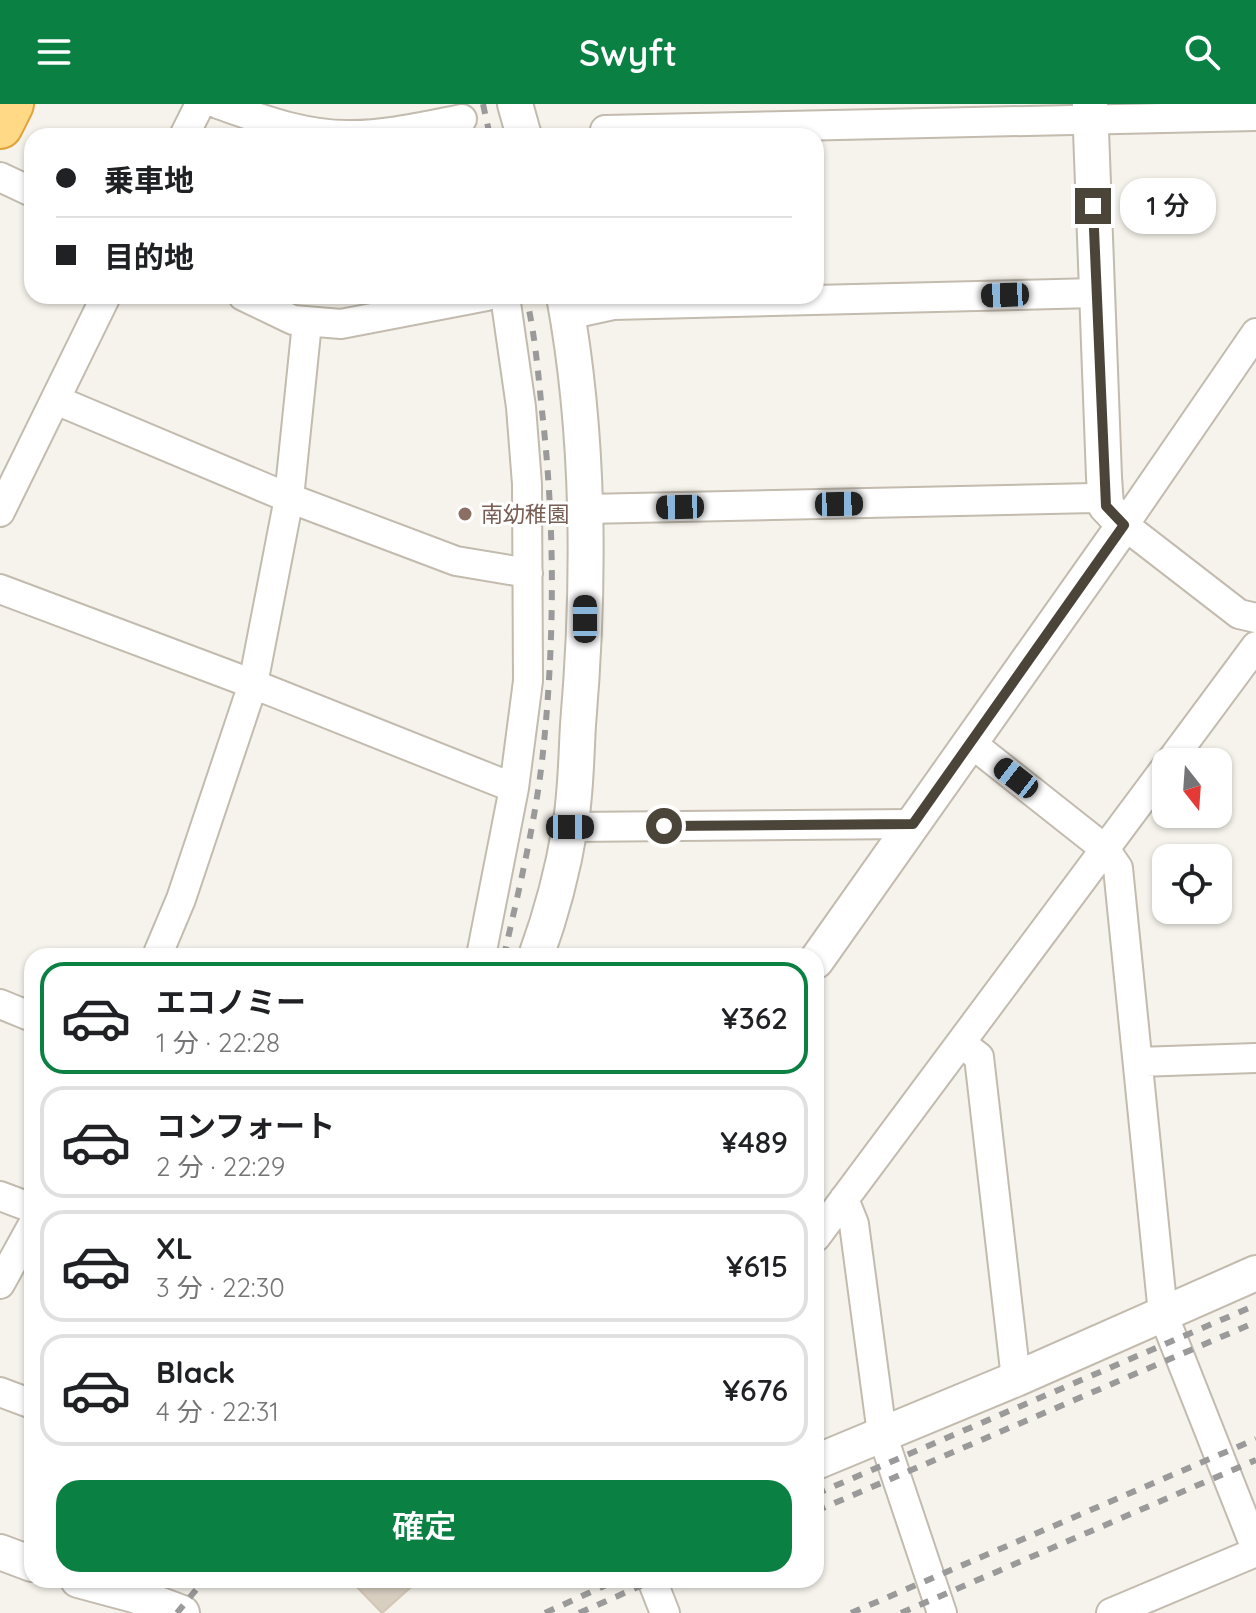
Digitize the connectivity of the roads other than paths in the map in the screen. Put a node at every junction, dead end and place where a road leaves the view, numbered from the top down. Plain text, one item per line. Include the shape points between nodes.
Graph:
1 (11, 104) edge
2 (200, 104) edge
3 (218, 104) edge
4 (515, 104) edge
5 (1090, 112) edge
6 (1256, 116) edge
7 (462, 120) edge
8 (605, 123) edge
9 (0, 126) edge
10 (188, 128) edge
11 (293, 128) edge
12 (412, 128) edge
13 (522, 128) edge
14 (0, 177) edge
15 (24, 188) edge
16 (1096, 293) junction
17 (824, 297) edge
18 (102, 304) edge
19 (260, 304) edge
20 (445, 304) edge
21 (506, 304) edge
22 (566, 305) edge
23 (307, 323) junction
24 (1256, 333) edge
25 (56, 400) junction
26 (289, 498) junction
27 (585, 509) junction
28 (0, 512) edge
29 (1115, 515) junction
30 (528, 573) junction
31 (0, 589) edge
32 (1256, 618) edge
33 (1256, 646) edge
34 (253, 684) junction
35 (971, 743) junction
36 (1180, 748) edge
37 (1152, 786) edge
38 (514, 788) junction
39 (913, 824) junction
40 (570, 827) junction
41 (1105, 849) junction
42 (160, 948) edge
43 (483, 948) edge
44 (539, 948) edge
45 (824, 950) edge
46 (0, 1004) edge
47 (24, 1014) edge
48 (961, 1043) junction
49 (1256, 1058) edge
50 (1138, 1062) junction
51 (0, 1196) edge
52 (844, 1199) junction
53 (24, 1205) edge
54 (824, 1226) edge
55 (24, 1240) edge
56 (1256, 1273) edge
57 (0, 1284) edge
58 (1163, 1314) junction
59 (1016, 1379) junction
60 (0, 1392) edge
61 (24, 1401) edge
62 (882, 1434) junction
63 (824, 1459) edge
64 (1256, 1551) edge
65 (0, 1552) edge
66 (24, 1561) edge
67 (106, 1588) edge
68 (655, 1588) edge
69 (134, 1596) edge
70 (1114, 1612) edge
71 (182, 1613) edge
72 (665, 1613) edge
73 (942, 1613) edge

1 - 9 highway
2 - 10 street
3 - 11 street
4 - 13 street
5 - 6 street
5 - 8 street
5 - 16 street
7 - 12 street
14 - 15 street
16 - 17 street
16 - 29 street
18 - 25 street
19 - 23 street
20 - 23 street via 341,324
21 - 30 street via 521,407
22 - 27 street
23 - 26 street
24 - 29 street
25 - 26 street
25 - 28 street
26 - 30 street via 456,561
26 - 34 street
27 - 29 street via 1094,498
27 - 40 street via 585,647
29 - 32 street via 1239,614
29 - 35 street
30 - 38 street via 528,681
31 - 34 street
33 - 36 street
34 - 38 street
34 - 42 street
35 - 39 street
35 - 41 street
37 - 41 street
38 - 43 street
39 - 40 street
39 - 45 street
40 - 44 street
41 - 48 street
41 - 50 street via 1118,868
46 - 47 street
48 - 52 street
48 - 59 street via 979,1057
49 - 50 street
50 - 58 street
51 - 53 street
52 - 54 street
52 - 62 street via 854,1224
55 - 57 street
56 - 58 street
58 - 59 street
58 - 64 street
59 - 62 street
60 - 61 street
62 - 63 street
62 - 73 street
64 - 70 street
65 - 66 street
67 - 69 street
68 - 72 street
69 - 71 street

